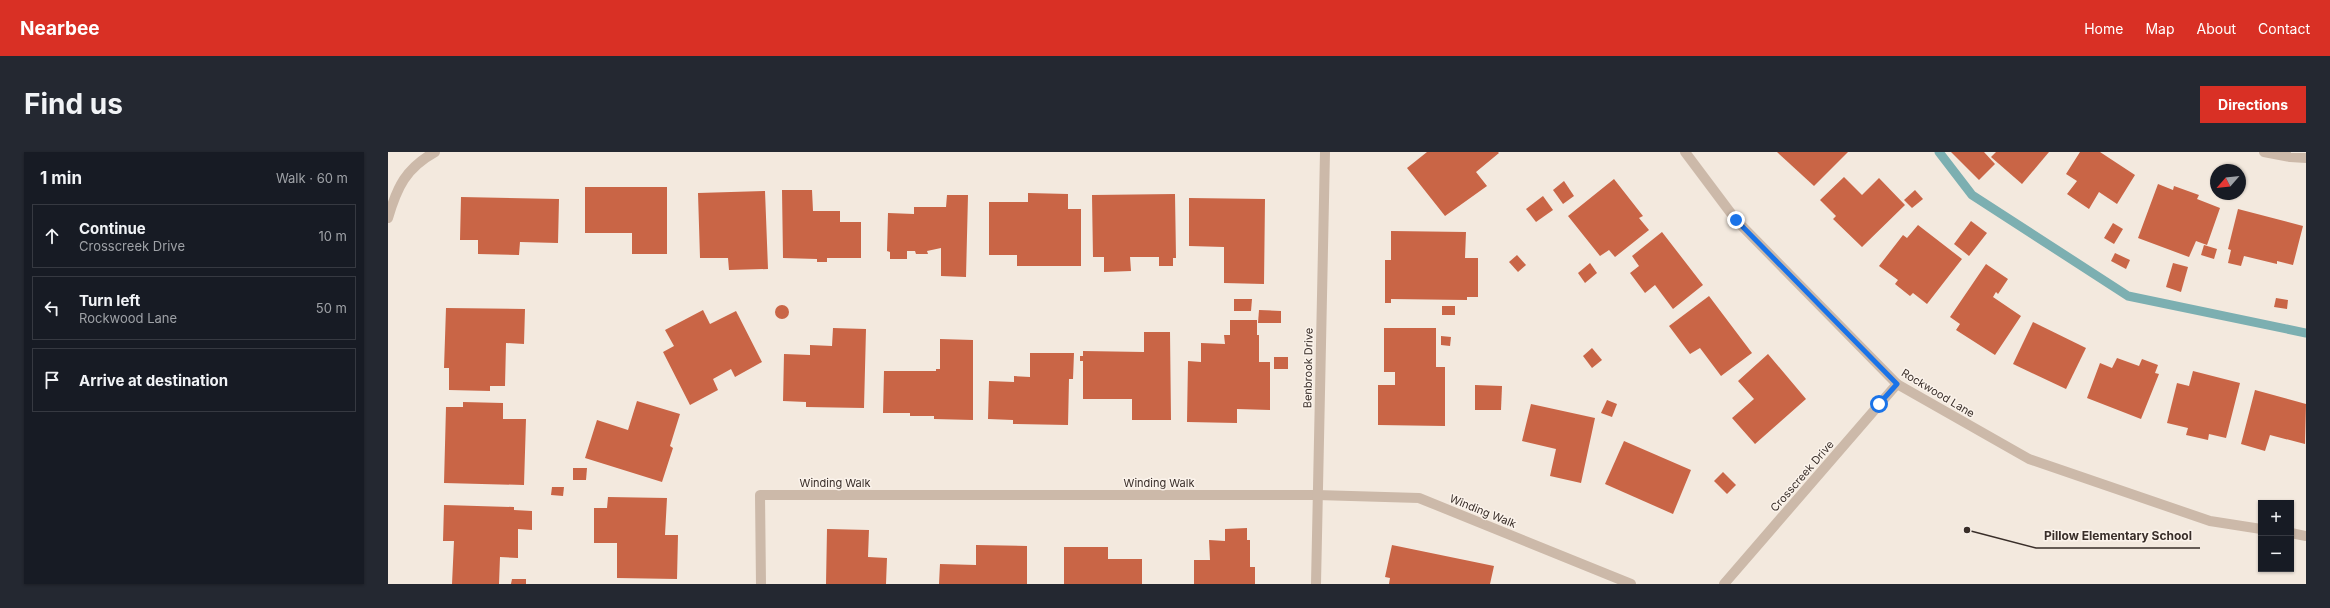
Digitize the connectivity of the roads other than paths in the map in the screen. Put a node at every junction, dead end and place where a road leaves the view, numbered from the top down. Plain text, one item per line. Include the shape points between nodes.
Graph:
1 (435, 152) edge
2 (1325, 152) edge
3 (1685, 152) edge
4 (2264, 152) edge
5 (2306, 158) edge
6 (388, 218) edge
7 (1897, 384) junction
8 (1317, 495) junction
9 (2258, 529) edge
10 (2294, 534) edge
11 (2306, 536) edge
12 (761, 584) edge
13 (1316, 584) edge
14 (1631, 584) edge
15 (1724, 584) edge

1 - 6 street via 421,160 397,189
2 - 8 street, Benbrook Drive
3 - 7 street, Rockwood Lane via 1736,220
4 - 5 street
7 - 9 street, Rockwood Lane via 2030,459 2210,521
7 - 15 street, Crosscreek Drive
8 - 12 street, Winding Walk via 760,494
8 - 13 street, Benbrook Drive
8 - 14 street, Winding Walk via 1419,498
10 - 11 street

